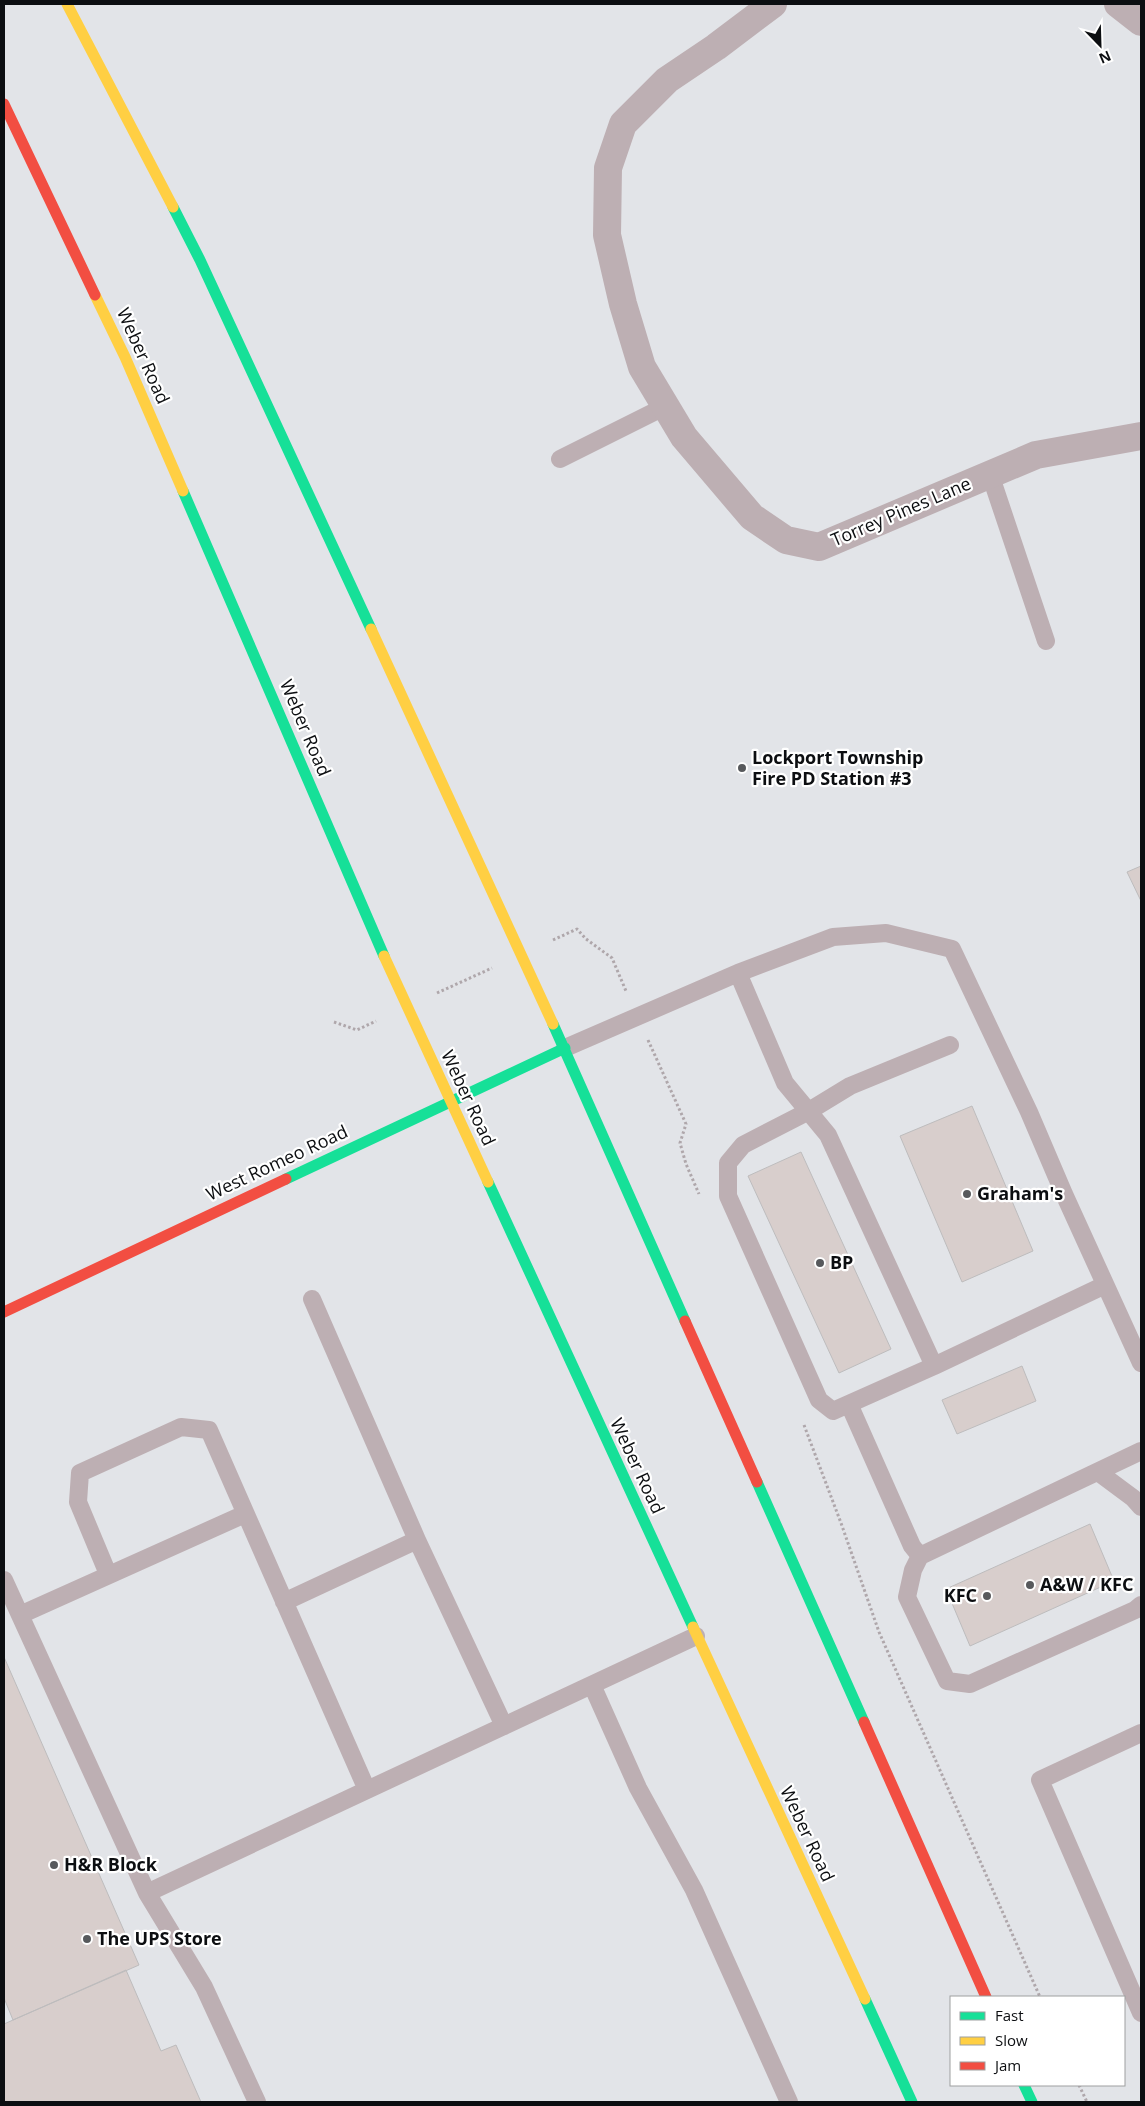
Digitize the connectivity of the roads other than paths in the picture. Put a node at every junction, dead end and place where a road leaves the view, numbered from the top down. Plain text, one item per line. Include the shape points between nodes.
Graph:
1 (67, 4) edge
2 (773, 4) edge
3 (1118, 4) edge
4 (1141, 22) edge
5 (4, 104) edge
6 (666, 406) junction
7 (1141, 436) edge
8 (560, 458) dead end
9 (990, 474) junction
10 (1046, 641) dead end
11 (738, 973) junction
12 (950, 1045) dead end
13 (565, 1048) junction
14 (450, 1101) junction
15 (809, 1112) junction
16 (1106, 1285) junction
17 (312, 1299) dead end
18 (4, 1312) edge
19 (1141, 1363) edge
20 (934, 1366) junction
21 (849, 1404) junction
22 (1141, 1451) edge
23 (1098, 1472) junction
24 (1141, 1507) edge
25 (245, 1514) junction
26 (418, 1540) junction
27 (920, 1556) junction
28 (108, 1574) junction
29 (4, 1580) edge
30 (284, 1602) junction
31 (1141, 1605) edge
32 (20, 1615) junction
33 (696, 1636) junction
34 (592, 1685) junction
35 (504, 1726) junction
36 (1141, 1733) edge
37 (368, 1790) junction
38 (147, 1893) junction
39 (986, 1996) edge
40 (1141, 2013) edge
41 (1024, 2086) edge
42 (257, 2102) edge
43 (790, 2102) edge
44 (912, 2102) edge
45 (1032, 2102) edge

1 - 13 main road via 200,260
2 - 6 street, Torrey Pines Lane via 667,80 623,124 608,168 607,235 621,295 642,367
3 - 4 street
5 - 14 main road, Weber Road via 125,357
6 - 8 lane
6 - 9 street, Torrey Pines Lane via 684,437 752,516 786,540 819,547
7 - 9 street, Torrey Pines Lane via 1036,455
9 - 10 lane
11 - 13 lane
11 - 15 lane via 785,1082
11 - 16 lane via 832,937 886,933 952,949
12 - 15 lane via 850,1086
13 - 14 main road, West Romeo Road
13 - 39 main road
14 - 18 main road, West Romeo Road
14 - 33 main road, Weber Road
15 - 20 lane via 828,1135
15 - 21 lane via 743,1144 728,1163 728,1196 819,1400 833,1411
16 - 19 lane
16 - 20 lane
17 - 26 lane
20 - 21 lane
21 - 27 lane via 912,1546
22 - 23 lane
23 - 24 lane via 1134,1498
23 - 27 lane
25 - 28 lane
25 - 28 lane via 209,1430 181,1427 80,1473 78,1502
25 - 30 lane
26 - 30 lane
26 - 35 lane
27 - 31 lane via 913,1570 908,1597 947,1681 970,1684
28 - 32 lane
29 - 32 lane
30 - 37 lane
32 - 38 lane
33 - 34 lane
33 - 44 main road, Weber Road
34 - 35 lane
34 - 43 lane via 638,1788 694,1890
35 - 37 lane
36 - 40 lane via 1040,1780
37 - 38 lane
38 - 42 lane via 204,1987
41 - 45 main road

